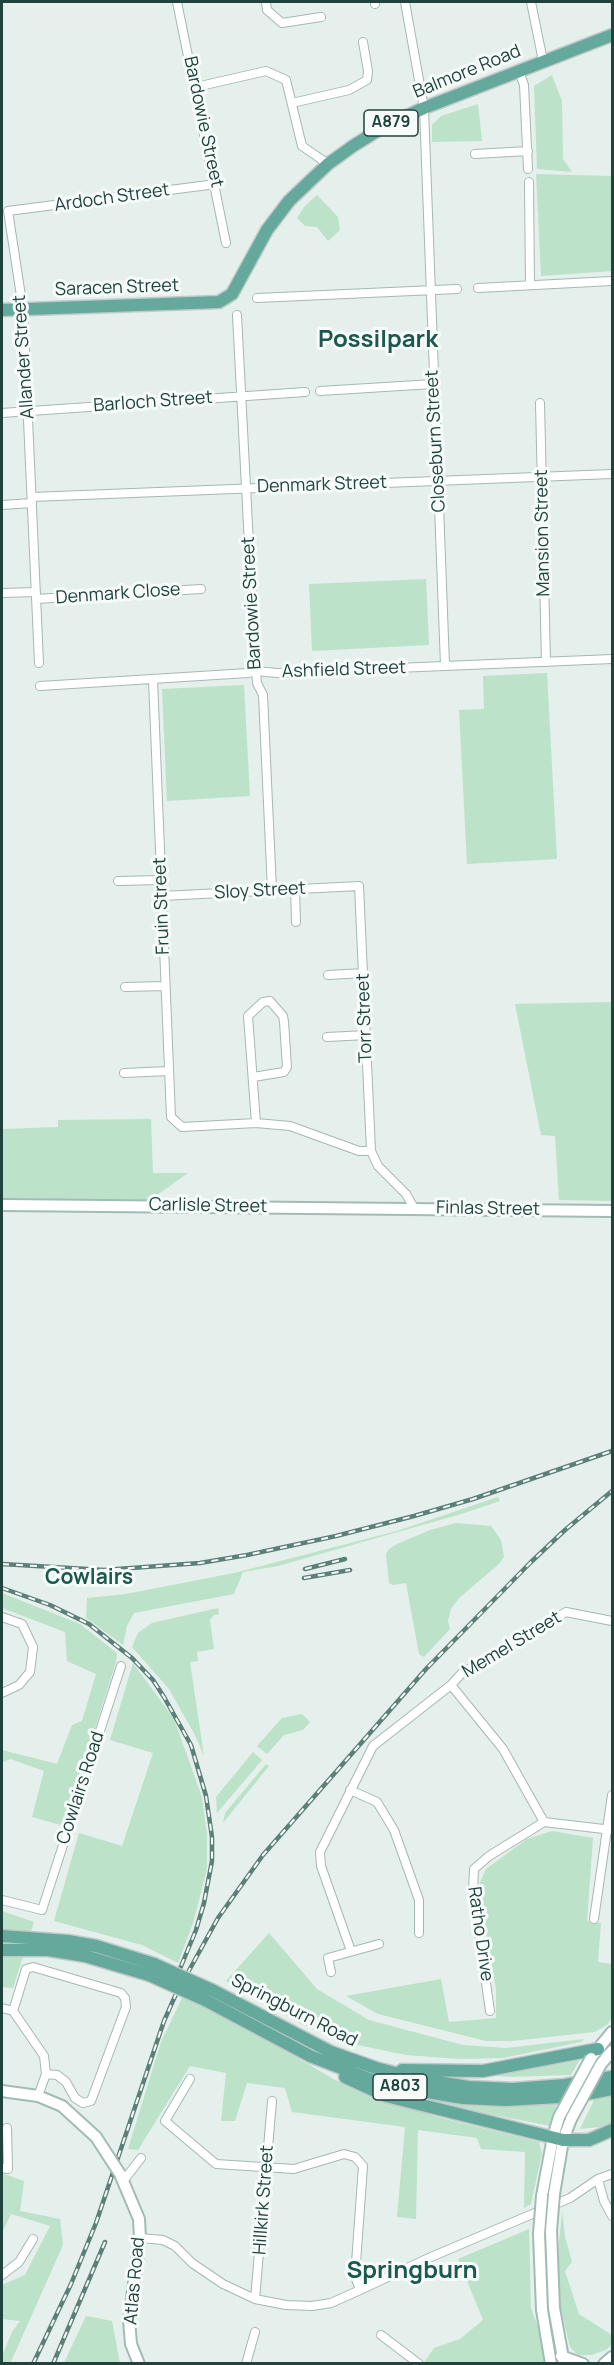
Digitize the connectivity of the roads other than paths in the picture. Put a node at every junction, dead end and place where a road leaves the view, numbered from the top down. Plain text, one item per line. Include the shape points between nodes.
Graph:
1 (177, 2) edge
2 (266, 2) edge
3 (405, 2) edge
4 (531, 2) edge
5 (321, 17) dead end
6 (612, 35) edge
7 (363, 42) dead end
8 (543, 61) junction
9 (519, 70) junction
10 (196, 87) junction
11 (292, 103) junction
12 (424, 108) junction
13 (528, 151) junction
14 (475, 154) dead end
15 (328, 164) junction
16 (528, 169) dead end
17 (529, 182) dead end
18 (216, 184) junction
19 (8, 211) joint
20 (226, 243) dead end
21 (612, 281) edge
22 (530, 285) junction
23 (478, 288) dead end
24 (457, 289) dead end
25 (431, 290) junction
26 (232, 294) joint
27 (257, 298) dead end
28 (23, 309) junction
29 (2, 310) edge
30 (237, 315) dead end
31 (433, 384) junction
32 (320, 391) dead end
33 (305, 392) dead end
34 (240, 395) junction
35 (540, 403) dead end
36 (28, 412) junction
37 (2, 413) edge
38 (612, 474) edge
39 (541, 477) junction
40 (439, 480) junction
41 (246, 488) junction
42 (32, 500) junction
43 (2, 505) edge
44 (201, 589) dead end
45 (2, 593) edge
46 (36, 595) junction
47 (612, 658) edge
48 (546, 662) junction
49 (39, 663) dead end
50 (446, 665) junction
51 (256, 671) junction
52 (153, 680) junction
53 (40, 686) dead end
54 (161, 880) junction
55 (117, 881) dead end
56 (359, 886) joint
57 (295, 889) junction
58 (272, 890) junction
59 (162, 896) junction
60 (296, 922) dead end
61 (364, 973) junction
62 (328, 975) dead end
63 (165, 986) junction
64 (125, 987) dead end
65 (367, 1035) junction
66 (327, 1037) dead end
67 (169, 1071) junction
68 (124, 1073) dead end
69 (253, 1077) junction
70 (256, 1123) junction
71 (371, 1151) junction
72 (2, 1204) edge
73 (414, 1208) junction
74 (612, 1211) edge
75 (2, 1617) edge
76 (612, 1619) edge
77 (121, 1666) dead end
78 (450, 1685) junction
79 (2, 1693) edge
80 (350, 1790) junction
81 (612, 1795) edge
82 (544, 1822) junction
83 (609, 1830) edge
84 (2, 1900) edge
85 (594, 1919) dead end
86 (419, 1934) dead end
87 (2, 1936) edge
88 (380, 1944) dead end
89 (2, 1950) edge
90 (351, 1951) junction
91 (152, 1970) junction
92 (331, 1972) dead end
93 (208, 1995) junction
94 (2, 2008) edge
95 (13, 2011) junction
96 (490, 2011) dead end
97 (612, 2032) edge
98 (310, 2056) junction
99 (602, 2056) edge
100 (376, 2068) junction
101 (46, 2074) junction
102 (612, 2077) edge
103 (190, 2079) dead end
104 (612, 2089) edge
105 (2, 2091) edge
106 (38, 2096) junction
107 (272, 2101) dead end
108 (7, 2127) dead end
109 (612, 2130) edge
110 (558, 2139) junction
111 (141, 2158) dead end
112 (5, 2168) edge
113 (266, 2168) junction
114 (612, 2174) edge
115 (122, 2177) junction
116 (598, 2179) junction
117 (612, 2216) edge
118 (140, 2238) junction
119 (33, 2239) dead end
120 (2, 2275) edge
121 (360, 2290) junction
122 (255, 2299) junction
123 (255, 2332) dead end
124 (381, 2335) dead end
125 (612, 2357) edge
126 (562, 2360) edge
127 (139, 2364) edge
128 (246, 2364) edge
129 (419, 2364) edge
130 (551, 2364) edge
131 (583, 2364) edge
132 (604, 2364) edge

1 - 10 street, Bardowie Street
2 - 5 street via 267,10 282,23
3 - 12 street, Closeburn Street
4 - 8 street
6 - 8 main road, Balmore Road / A879
7 - 11 street via 367,80 349,90
8 - 9 main road, Balmore Road / A879
9 - 12 main road, Balmore Road / A879
9 - 13 street via 524,85
10 - 11 street via 266,71 286,80
10 - 18 street, Bardowie Street
11 - 15 street via 302,146
12 - 15 main road, Balmore Road / A879 via 386,126
12 - 25 street, Closeburn Street
13 - 14 street
13 - 16 street
15 - 26 main road, Balmore Road / A879 via 289,201 267,231
17 - 22 street
18 - 19 street, Ardoch Street
18 - 20 street, Bardowie Street
19 - 28 street, Allander Street
21 - 22 street
22 - 23 street
24 - 25 street
25 - 27 street
25 - 31 street, Closeburn Street
26 - 28 main road, Saracen Street / A879 via 219,303
28 - 29 main road, Saracen Street / A879
28 - 36 street, Allander Street
30 - 34 street, Bardowie Street
31 - 32 street
31 - 40 street, Closeburn Street
33 - 34 street, Barloch Street
34 - 36 street, Barloch Street
34 - 41 street, Bardowie Street
35 - 39 street, Mansion Street
36 - 37 street, Barloch Street
36 - 42 street, Allander Street
38 - 39 street, Denmark Street
39 - 40 street, Denmark Street
39 - 48 street, Mansion Street
40 - 41 street, Denmark Street
40 - 50 street, Closeburn Street
41 - 42 street, Denmark Street
41 - 51 street, Bardowie Street
42 - 43 street
42 - 46 street, Allander Street
44 - 46 street, Denmark Close
45 - 46 street, Denmark Close
46 - 49 street, Allander Street
47 - 48 street, Ashfield Street
48 - 50 street, Ashfield Street
50 - 51 street, Ashfield Street
51 - 52 street, Ashfield Street
51 - 58 street, Bardowie Street via 263,695
52 - 53 street, Ashfield Street
52 - 54 street, Fruin Street
54 - 55 street
54 - 59 street, Fruin Street
56 - 57 street, Sloy Street
56 - 61 street, Torr Street
57 - 58 street, Sloy Street
57 - 60 street
58 - 59 street, Sloy Street
59 - 63 street, Fruin Street
61 - 62 street
61 - 65 street, Torr Street
63 - 64 street
63 - 67 street, Fruin Street
65 - 66 street
65 - 71 street, Torr Street
67 - 68 street
67 - 70 street, Fruin Street via 171,1117 182,1127
69 - 69 street via 248,1016 270,1001 285,1022 287,1067 284,1072
69 - 70 street
70 - 71 street via 290,1126 359,1151
71 - 73 street, Finlas Street via 378,1166 406,1194
72 - 73 street, Carlisle Street
73 - 74 street, Finlas Street
75 - 79 street via 22,1624 33,1647 30,1672 19,1685
76 - 78 street, Memel Street via 566,1612 462,1673
77 - 84 street, Cowlairs Road via 42,1910
78 - 80 street, Memel Street via 373,1746
78 - 82 street via 503,1749
80 - 86 street via 377,1802 394,1830 419,1900
80 - 90 street, Memel Street via 320,1852 321,1866
81 - 83 street
82 - 83 street
82 - 96 street, Ratho Drive via 474,1869 473,1892
83 - 85 street
87 - 91 main road, Springburn Road / A803 via 96,1946
88 - 90 street
89 - 91 main road, Springburn Road / A803 via 48,1950
90 - 92 street via 328,1958
91 - 93 main road, Springburn Road / A803, bridge
93 - 98 main road, Springburn Road / A803
93 - 100 main road, Springburn Road / A803
94 - 95 street
95 - 101 street via 44,2056
95 - 101 street via 26,1969 33,1967 121,1993 125,1998 126,2007 91,2101 83,2103 75,2098 66,2082 57,2075
97 - 99 street
98 - 104 main road, Springburn Road / A803 via 388,2084 463,2098 535,2100
98 - 110 main road via 386,2096
99 - 100 main road via 483,2071
99 - 110 street, bridge via 565,2118
100 - 102 main road, Springburn Road / A803 via 435,2083 486,2088 541,2088
101 - 106 street
103 - 113 street via 165,2121 216,2163
105 - 106 street, Atlas Road
106 - 115 street, Atlas Road, bridge via 62,2106 96,2137
107 - 113 street, Hillkirk Street
108 - 112 street
109 - 110 main road via 589,2140
110 - 126 street, bridge via 551,2231 552,2290
110 - 130 street, bridge via 542,2196 539,2234 542,2310
111 - 115 street
113 - 121 street via 294,2169 344,2154 355,2157 363,2166 356,2263
113 - 122 street, Hillkirk Street
114 - 116 street
115 - 118 street, Atlas Road via 139,2219
116 - 117 street
116 - 121 street via 570,2198
118 - 122 street via 163,2240 175,2246 223,2284
118 - 127 street, Atlas Road via 129,2320 131,2344
119 - 120 street via 19,2262
121 - 122 street via 331,2303 312,2306
123 - 128 street
124 - 129 street
125 - 132 street
126 - 131 street

